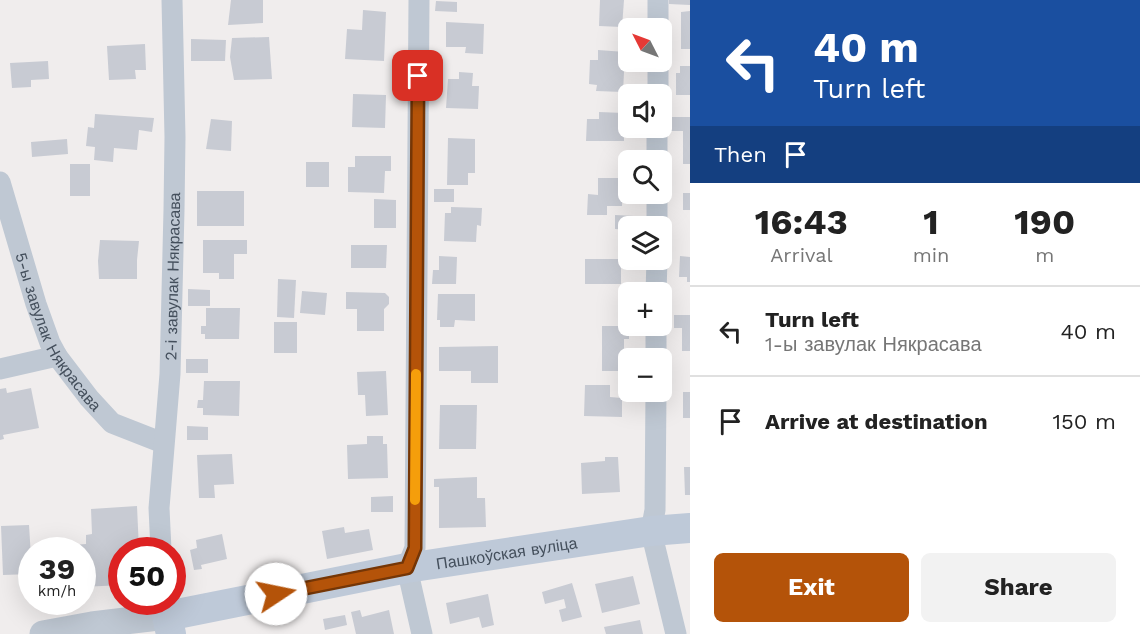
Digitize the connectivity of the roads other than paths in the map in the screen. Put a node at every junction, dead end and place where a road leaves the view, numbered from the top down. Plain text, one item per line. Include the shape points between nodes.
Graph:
1 (172, 0) edge
2 (419, 0) edge
3 (658, 0) edge
4 (658, 18) edge
5 (0, 182) edge
6 (57, 356) junction
7 (0, 369) edge
8 (656, 402) edge
9 (163, 443) junction
10 (690, 528) edge
11 (651, 531) junction
12 (160, 537) edge
13 (407, 568) junction
14 (167, 617) edge
15 (43, 634) edge
16 (422, 634) edge
17 (676, 634) edge

1 - 9 street, 2-і завулак Някрасава via 173,251 170,374
2 - 13 street via 415,548
3 - 4 street
5 - 6 street, 5-ы завулак Някрасава via 36,304
6 - 7 street
6 - 9 street, 5-ы завулак Някрасава via 112,423
8 - 11 street via 655,510
9 - 12 street, 2-і завулак Някрасава
10 - 11 main road, Пашкоўская вуліца
11 - 13 main road, Пашкоўская вуліца
11 - 17 street
13 - 14 main road, Пашкоўская вуліца
13 - 16 street
14 - 15 street, Пашкоўская вуліца

